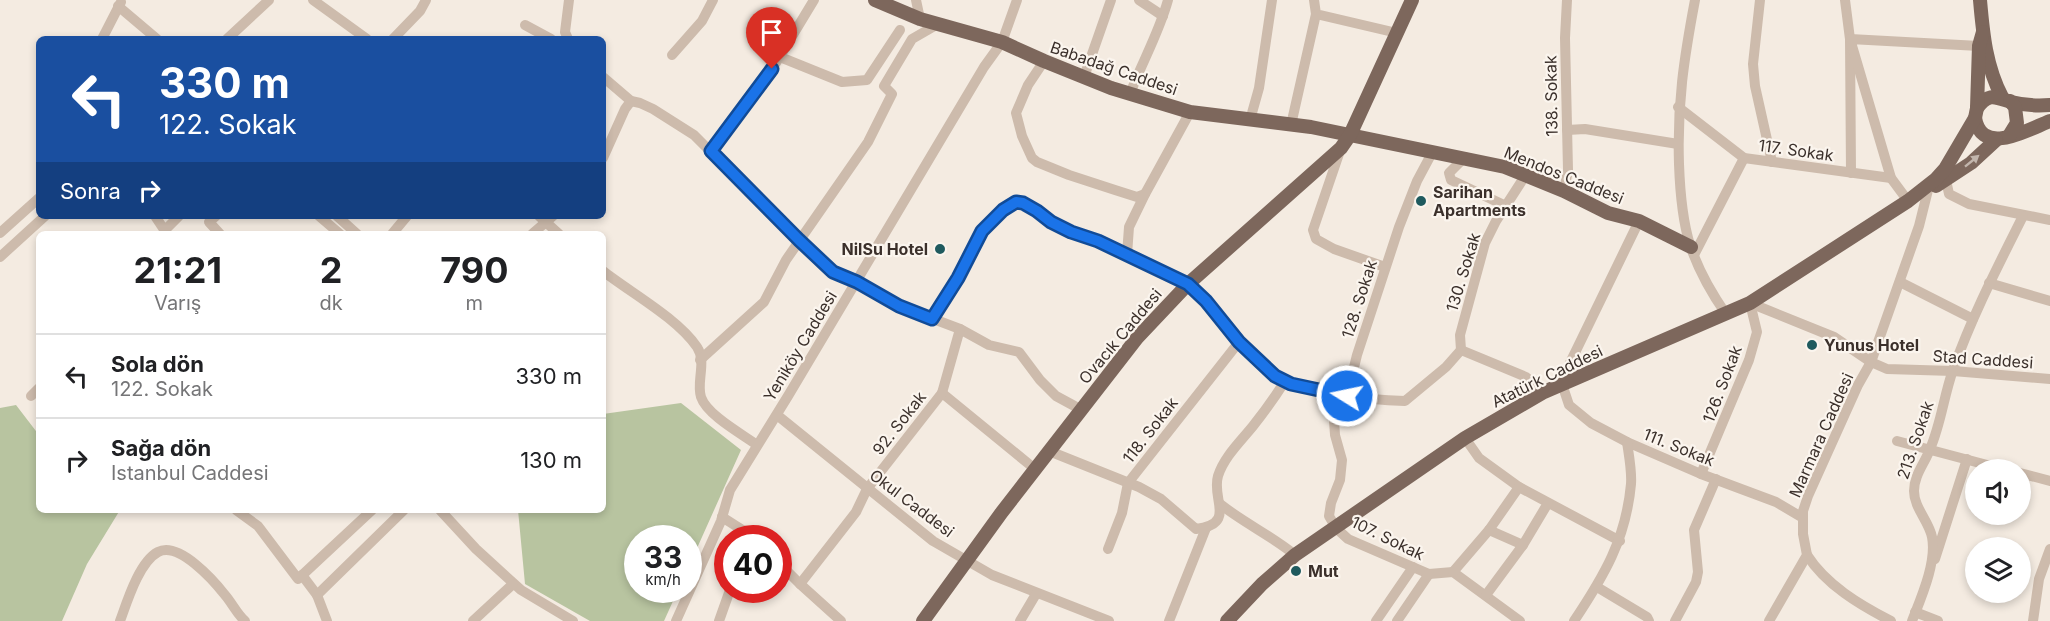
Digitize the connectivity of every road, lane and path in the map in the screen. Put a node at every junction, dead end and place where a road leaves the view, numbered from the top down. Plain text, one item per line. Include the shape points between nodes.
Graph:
1 (269, 0) edge
2 (313, 0) edge
3 (426, 0) edge
4 (569, 0) edge
5 (713, 0) edge
6 (814, 0) edge
7 (875, 0) edge
8 (916, 0) edge
9 (1017, 0) edge
10 (1111, 0) edge
11 (1138, 0) edge
12 (1168, 0) edge
13 (1272, 0) edge
14 (1314, 0) edge
15 (1412, 0) edge
16 (1567, 0) edge
17 (1695, 0) edge
18 (1760, 0) edge
19 (1845, 0) edge
20 (1980, 0) edge
21 (120, 3) edge
22 (1316, 15) junction
23 (1164, 16) junction
24 (920, 19) junction
25 (938, 24) junction
26 (525, 25) dead end
27 (900, 30) dead end
28 (1397, 33) junction
29 (104, 36) edge
30 (154, 36) edge
31 (230, 36) edge
32 (363, 36) edge
33 (396, 36) edge
34 (545, 36) edge
35 (567, 36) edge
36 (1850, 39) junction
37 (1981, 39) junction
38 (1002, 42) junction
39 (672, 55) dead end
40 (780, 57) junction
41 (1044, 61) junction
42 (1084, 77) junction
43 (606, 80) edge
44 (1130, 94) junction
45 (2006, 99) junction
46 (631, 101) junction
47 (2050, 105) edge
48 (1678, 107) junction
49 (1190, 112) junction
50 (1976, 113) junction
51 (1250, 120) junction
52 (2050, 121) edge
53 (1292, 125) junction
54 (1567, 130) junction
55 (1350, 135) junction
56 (2002, 138) junction
57 (1678, 144) junction
58 (1341, 148) junction
59 (606, 151) edge
60 (711, 151) junction
61 (1433, 151) junction
62 (1465, 157) junction
63 (1744, 158) junction
64 (1772, 162) junction
65 (1851, 173) junction
66 (1525, 176) junction
67 (1891, 178) junction
68 (1946, 180) junction
69 (1928, 190) junction
70 (1564, 191) junction
71 (1145, 194) junction
72 (36, 201) edge
73 (1908, 201) junction
74 (1506, 206) junction
75 (2024, 216) junction
76 (42, 219) edge
77 (177, 219) edge
78 (212, 219) edge
79 (322, 219) edge
80 (340, 219) edge
81 (404, 219) edge
82 (545, 219) edge
83 (547, 219) edge
84 (2050, 220) edge
85 (1639, 221) junction
86 (167, 231) edge
87 (217, 231) edge
88 (336, 231) edge
89 (351, 231) edge
90 (394, 231) edge
91 (535, 231) edge
92 (557, 231) edge
93 (0, 233) edge
94 (799, 240) junction
95 (1693, 251) junction
96 (1127, 255) junction
97 (0, 257) edge
98 (1385, 267) junction
99 (606, 273) edge
100 (857, 282) junction
101 (1900, 282) junction
102 (1989, 283) junction
103 (1188, 284) junction
104 (2050, 301) edge
105 (1750, 303) junction
106 (1726, 315) junction
107 (932, 319) junction
108 (1973, 319) junction
109 (960, 329) junction
110 (1239, 342) junction
111 (1461, 350) junction
112 (700, 360) junction
113 (1871, 362) junction
114 (1953, 371) junction
115 (2050, 379) edge
116 (1285, 381) junction
117 (1562, 384) junction
118 (1544, 392) junction
119 (942, 393) junction
120 (1347, 396) junction
121 (1080, 409) junction
122 (777, 415) junction
123 (1465, 438) junction
124 (1897, 441) dead end
125 (1627, 442) junction
126 (757, 445) junction
127 (1930, 449) junction
128 (1049, 451) junction
129 (1967, 459) edge
130 (1965, 465) edge
131 (1035, 469) junction
132 (1701, 474) junction
133 (2031, 476) edge
134 (1716, 479) junction
135 (2050, 481) edge
136 (1128, 483) junction
137 (1519, 487) junction
138 (867, 489) junction
139 (1548, 503) junction
140 (1220, 504) junction
141 (240, 513) edge
142 (369, 513) edge
143 (401, 513) edge
144 (443, 513) edge
145 (722, 517) junction
146 (1803, 518) junction
147 (735, 525) edge
148 (1206, 528) junction
149 (1336, 528) junction
150 (1489, 530) junction
151 (1620, 541) junction
152 (1523, 545) junction
153 (1108, 549) dead end
154 (2050, 549) edge
155 (1295, 555) junction
156 (1807, 555) junction
157 (967, 561) junction
158 (1413, 567) junction
159 (2046, 569) edge
160 (1454, 572) junction
161 (1429, 574) junction
162 (302, 575) junction
163 (792, 576) edge
164 (1929, 576) junction
165 (513, 584) junction
166 (800, 584) junction
167 (1597, 587) junction
168 (1036, 594) junction
169 (317, 595) junction
170 (1486, 595) junction
171 (725, 603) edge
172 (1914, 617) edge
173 (120, 621) edge
174 (245, 621) edge
175 (327, 621) edge
176 (473, 621) edge
177 (573, 621) edge
178 (676, 621) edge
179 (719, 621) edge
180 (841, 621) edge
181 (923, 621) edge
182 (1020, 621) edge
183 (1109, 621) edge
184 (1169, 621) edge
185 (1227, 621) edge
186 (1376, 621) edge
187 (1397, 621) edge
188 (1520, 621) edge
189 (1574, 621) edge
190 (1649, 621) edge
191 (1675, 621) edge
192 (1769, 621) edge
193 (1892, 621) edge
194 (1938, 621) edge
195 (2033, 621) edge

1 - 31 street
2 - 32 street
3 - 33 street
4 - 35 street
5 - 39 street via 702,21
6 - 40 street
7 - 24 main road, Babadağ Caddesi
8 - 24 street
9 - 38 street, Yeniköy Caddesi
10 - 42 street
11 - 23 street
12 - 23 street
13 - 51 street
14 - 22 street
15 - 28 main road, Ovacık Caddesi
16 - 54 street, 138. Sokak
17 - 48 street
18 - 64 street via 1753,64
19 - 36 street
20 - 37 main road
21 - 29 street
21 - 30 street
22 - 28 street
22 - 53 street
23 - 44 street
24 - 25 main road, Babadağ Caddesi
25 - 38 main road, Babadağ Caddesi
25 - 94 street via 912,39 884,86 892,94 868,142
26 - 34 street
27 - 40 street via 867,80 842,82
28 - 55 main road, Ovacık Caddesi
36 - 37 street
36 - 65 street
36 - 67 street
37 - 45 main road via 1992,77
37 - 50 main road
38 - 41 main road, Babadağ Caddesi
38 - 100 street, Yeniköy Caddesi
40 - 60 street
41 - 42 main road, Babadağ Caddesi
41 - 71 street via 1016,113 1032,158 1115,190 1137,197
42 - 44 main road, Babadağ Caddesi
43 - 46 street
44 - 49 main road, Babadağ Caddesi
45 - 47 main road
45 - 50 main road via 1988,98
45 - 56 main road via 2015,107 2017,123
46 - 59 street
46 - 60 street via 678,124
48 - 57 street
48 - 63 street, 117. Sokak
49 - 51 main road, Babadağ Caddesi
49 - 71 street
50 - 56 main road via 1976,126 1981,133 1988,138
50 - 73 main road via 1945,169
51 - 53 main road, Babadağ Caddesi
52 - 56 main road
53 - 55 main road, Babadağ Caddesi
54 - 57 street via 1585,129
54 - 70 street, 138. Sokak
55 - 58 main road, Ovacık Caddesi
55 - 61 main road, Mendos Caddesi
68 -> 56 main road
57 - 95 street via 1683,218
58 - 98 street via 1313,230 1316,239
58 - 103 main road, Ovacık Caddesi
60 - 94 street
61 - 62 main road, Mendos Caddesi
61 - 98 street, 128. Sokak via 1417,181
62 - 66 main road, Mendos Caddesi
62 - 74 street via 1449,173 1451,180
63 - 64 street, 117. Sokak
63 - 95 street
64 - 65 street, 117. Sokak
65 - 67 street, 117. Sokak
66 - 70 main road, Mendos Caddesi
66 - 74 street, 130. Sokak
67 - 73 street
68 - 69 main road
68 - 75 street via 1949,194 1969,204
69 - 73 main road
69 - 101 street, Marmara Caddesi
70 - 85 main road, Mendos Caddesi via 1608,213
71 - 96 street via 1130,227
72 - 93 street
73 - 105 main road, Atatürk Caddesi
74 - 111 street, 130. Sokak via 1485,243 1460,335
75 - 84 street
75 - 102 street, 213. Sokak
76 - 97 street
77 - 86 street
78 - 87 street via 209,222
79 - 88 street
80 - 89 street
81 - 90 street
82 - 91 street
83 - 92 street
85 - 95 main road, Mendos Caddesi
85 - 117 street
94 - 100 street via 833,272
94 - 112 street via 764,302
95 - 106 street
96 - 103 street
96 - 107 street via 1071,232 1016,202 982,231
98 - 120 street, 128. Sokak
99 - 112 street via 685,332 699,350
100 - 107 street
100 - 122 street, Yeniköy Caddesi
101 - 108 street
101 - 113 street, Marmara Caddesi
102 - 104 street
102 - 108 street, 213. Sokak
103 - 110 street
103 - 121 main road, Ovacık Caddesi via 1137,338
105 - 106 main road, Atatürk Caddesi
105 - 113 street, Stad Caddesi via 1834,337
105 - 132 street, 126. Sokak via 1756,332 1749,360
106 - 117 main road, Atatürk Caddesi
107 - 109 street
108 - 114 street, 213. Sokak
109 - 119 street, 92. Sokak
109 - 121 street via 989,345 1019,352 1056,396
110 - 116 street
110 - 136 street, 118. Sokak
111 - 118 street via 1526,377
111 - 120 street via 1405,401
112 - 126 street via 700,396 707,409
113 - 114 street, Stad Caddesi via 1887,369
113 - 146 street, Marmara Caddesi via 1808,496
114 - 115 street, Stad Caddesi
114 - 127 street, 213. Sokak
116 - 120 street
116 - 140 street via 1224,463 1217,478
117 - 118 main road, Atatürk Caddesi
117 - 125 street, 111. Sokak via 1569,405 1591,423
118 - 123 main road, Atatürk Caddesi
119 - 131 street
119 - 138 street, 92. Sokak
120 - 149 street, 128. Sokak via 1334,421 1342,460 1329,516
121 - 128 main road, Ovacık Caddesi
122 - 126 street, Yeniköy Caddesi
122 - 138 street, Okul Caddesi
123 - 137 street via 1479,458
123 - 149 main road, Atatürk Caddesi
124 - 127 street
125 - 132 street, 111. Sokak
125 - 151 street via 1632,482
126 - 145 street, Yeniköy Caddesi via 730,490
127 - 129 street
127 - 164 street, 213. Sokak via 1918,471 1914,490 1932,539
128 - 131 main road, Ovacık Caddesi
128 - 136 street
130 - 164 street
131 - 157 main road, Ovacık Caddesi
132 - 134 street, 111. Sokak
133 - 135 street
134 - 146 street, 111. Sokak via 1776,502
134 - 191 street via 1694,530 1696,582
136 - 148 street via 1161,499 1196,529
136 - 153 street, 118. Sokak
137 - 139 street
137 - 150 street
138 - 157 street, Okul Caddesi via 933,541
138 - 166 street, 92. Sokak via 856,512
139 - 151 street
139 - 152 street
140 - 148 street via 1220,516
140 - 155 street
141 - 162 street via 258,526 298,579
142 - 162 street
143 - 169 street
144 - 165 street
145 - 147 street
145 - 178 street, Yeniköy Caddesi
146 - 156 street, Marmara Caddesi
148 - 184 street
149 - 155 main road, Atatürk Caddesi
149 - 158 street, 107. Sokak via 1348,539
150 - 152 street
150 - 160 street
151 - 167 street
152 - 170 street
154 - 159 street
155 - 185 main road, Atatürk Caddesi
156 - 192 street
156 - 193 street via 1829,581
157 - 168 street, Okul Caddesi
157 - 181 main road, Ovacık Caddesi
158 - 161 street, 107. Sokak
158 - 186 street
159 - 195 street via 2039,579
160 - 161 street, 107. Sokak
160 - 170 street
161 - 187 street
162 - 169 street
163 - 166 street
164 - 172 street, 213. Sokak
165 - 176 street
165 - 177 street
166 - 180 street
167 - 189 street
167 - 190 street
168 - 182 street
168 - 183 street, Okul Caddesi
169 - 175 street
170 - 188 street
171 - 179 street
172 - 194 street
173 - 174 street via 147,562 159,552 169,550 201,568

